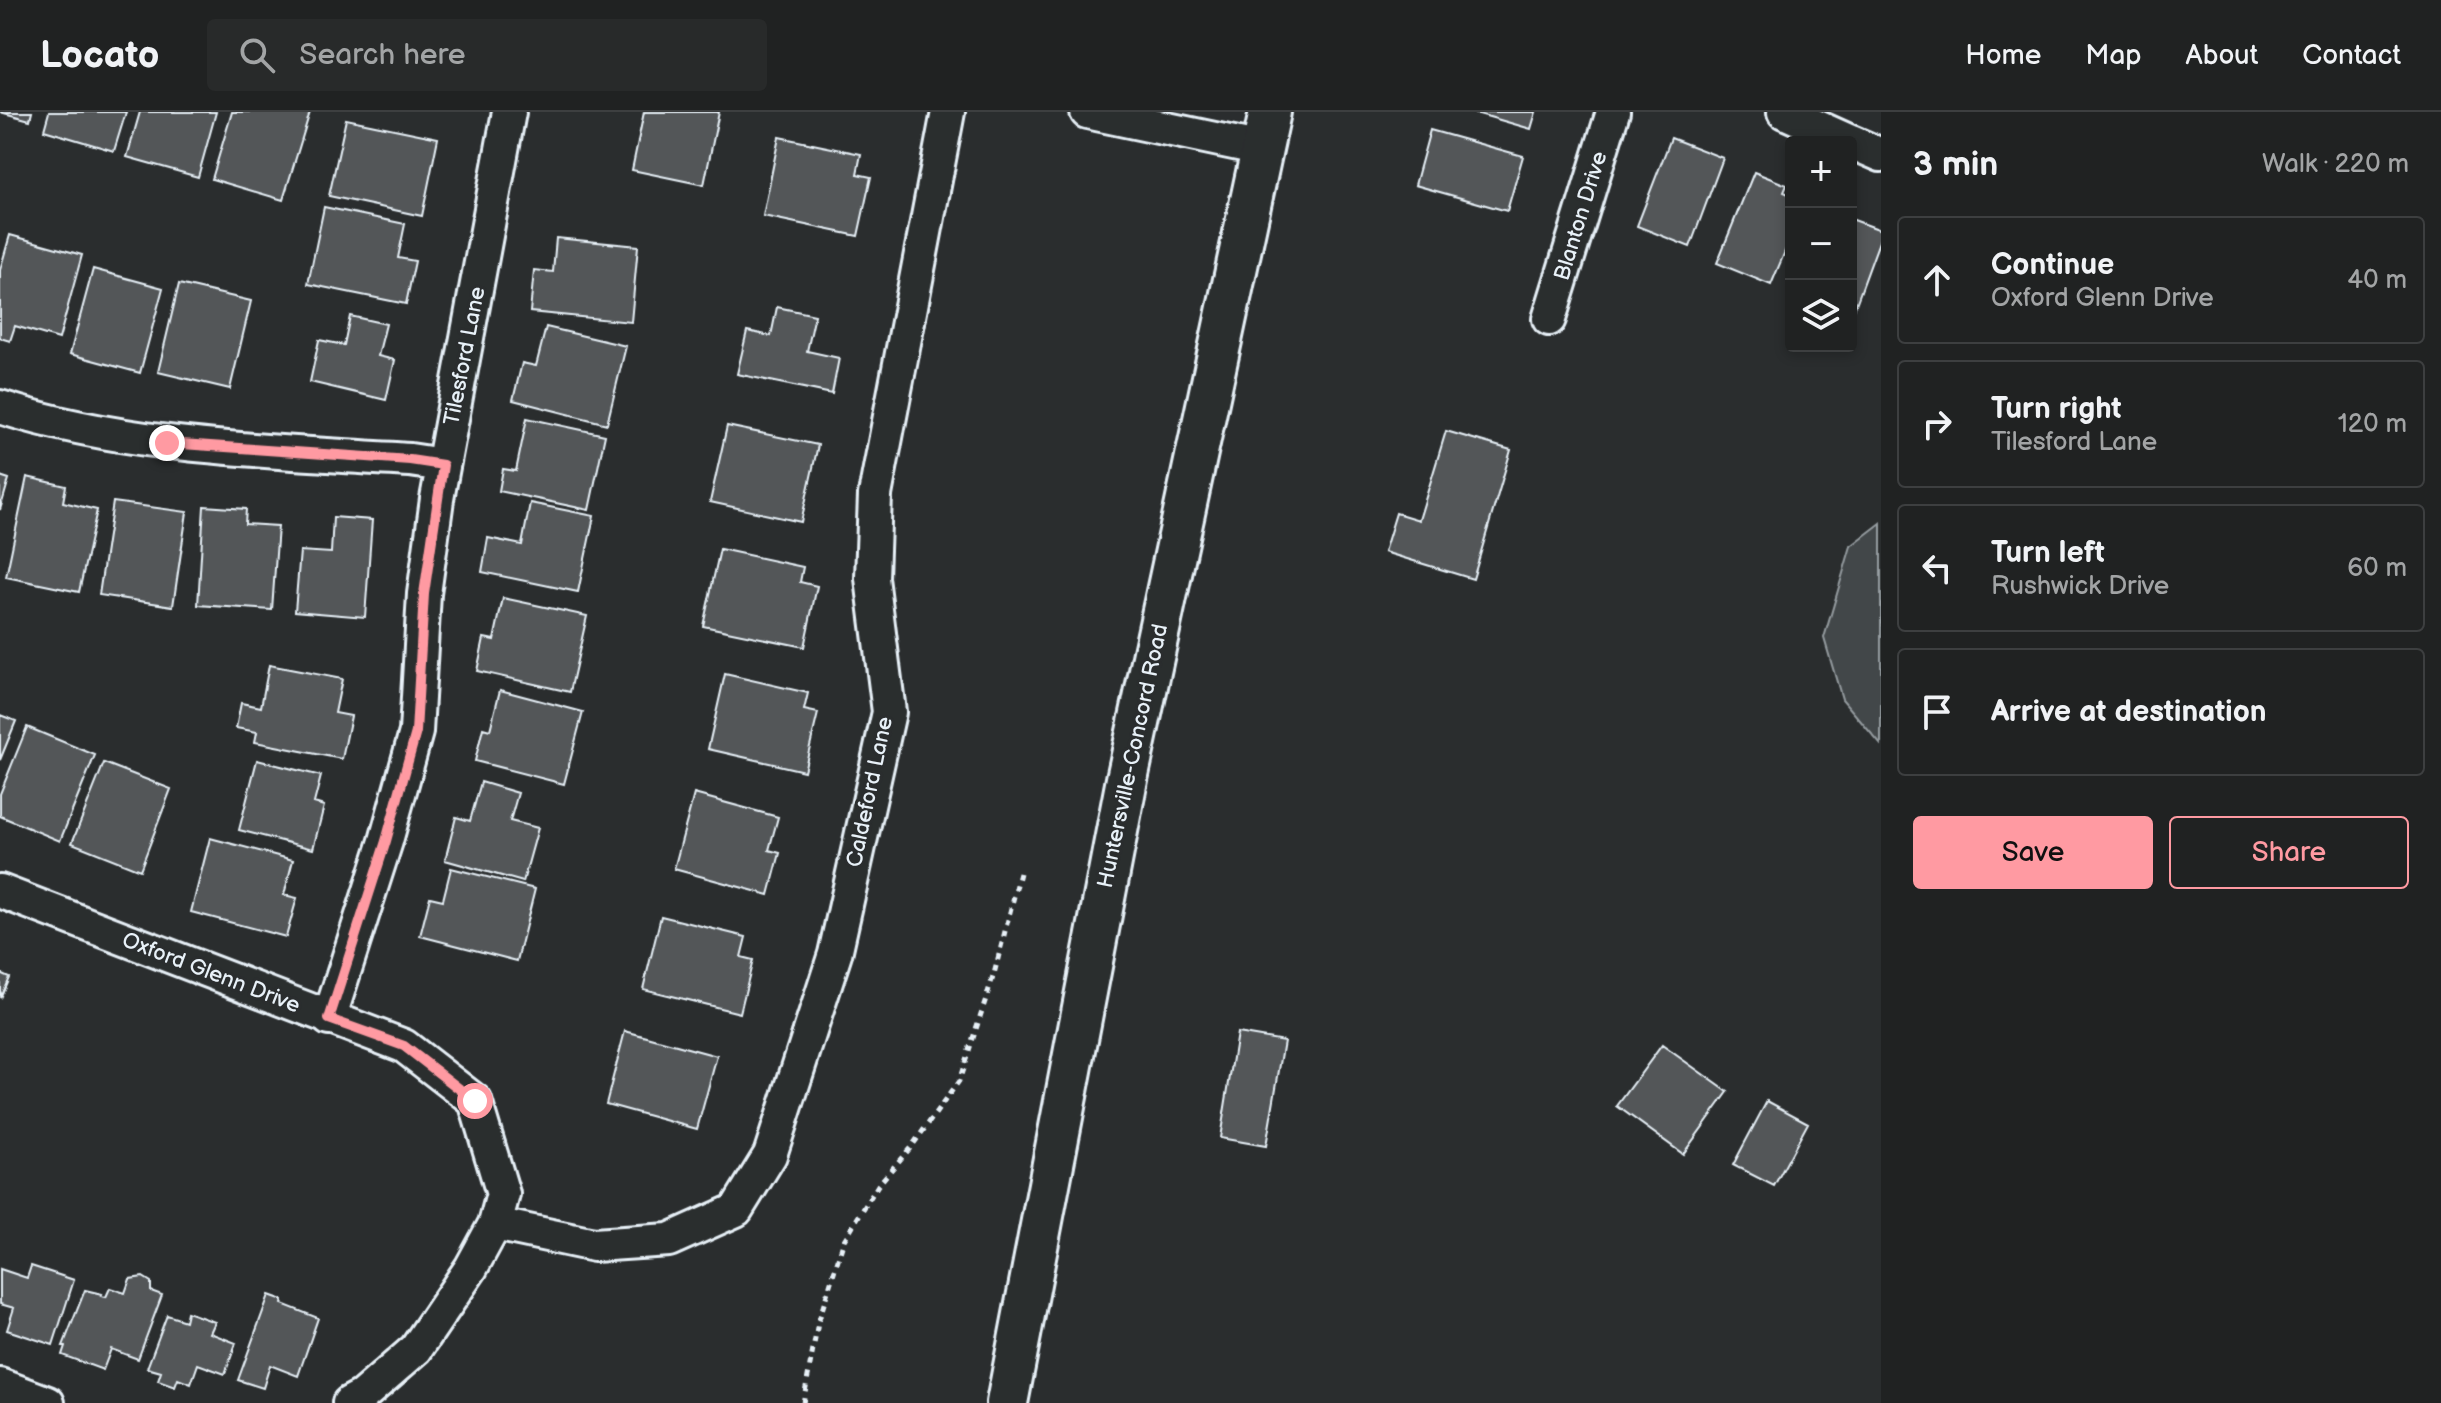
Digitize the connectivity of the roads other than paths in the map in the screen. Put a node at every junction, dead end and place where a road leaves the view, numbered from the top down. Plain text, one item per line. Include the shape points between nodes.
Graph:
1 (509, 112) edge
2 (948, 112) edge
3 (1087, 112) edge
4 (1613, 112) edge
5 (1784, 112) edge
6 (1266, 130) edge
7 (1838, 136) edge
8 (1857, 145) edge
9 (1881, 155) edge
10 (1549, 319) dead end
11 (0, 407) edge
12 (443, 465) junction
13 (0, 891) edge
14 (329, 1019) junction
15 (495, 1224) junction
16 (0, 1385) edge
17 (48, 1403) edge
18 (349, 1403) edge
19 (1007, 1403) edge

1 - 12 street, Tilesford Lane
2 - 15 street, Caldeford Lane via 875,495 872,578 889,712 835,954 770,1155 736,1210 669,1240 594,1245
3 - 6 street
4 - 10 street, Blanton Drive
5 - 7 street
6 - 19 main road, Huntersville-Concord Road via 1127,779
8 - 9 street
11 - 12 street via 82,429 167,443
12 - 14 street, Tilesford Lane via 424,594 416,732
13 - 14 street, Oxford Glenn Drive
14 - 15 street, Oxford Glenn Drive via 404,1046 475,1101 503,1194
15 - 18 street, Oxford Glenn Drive via 416,1349
16 - 17 street

